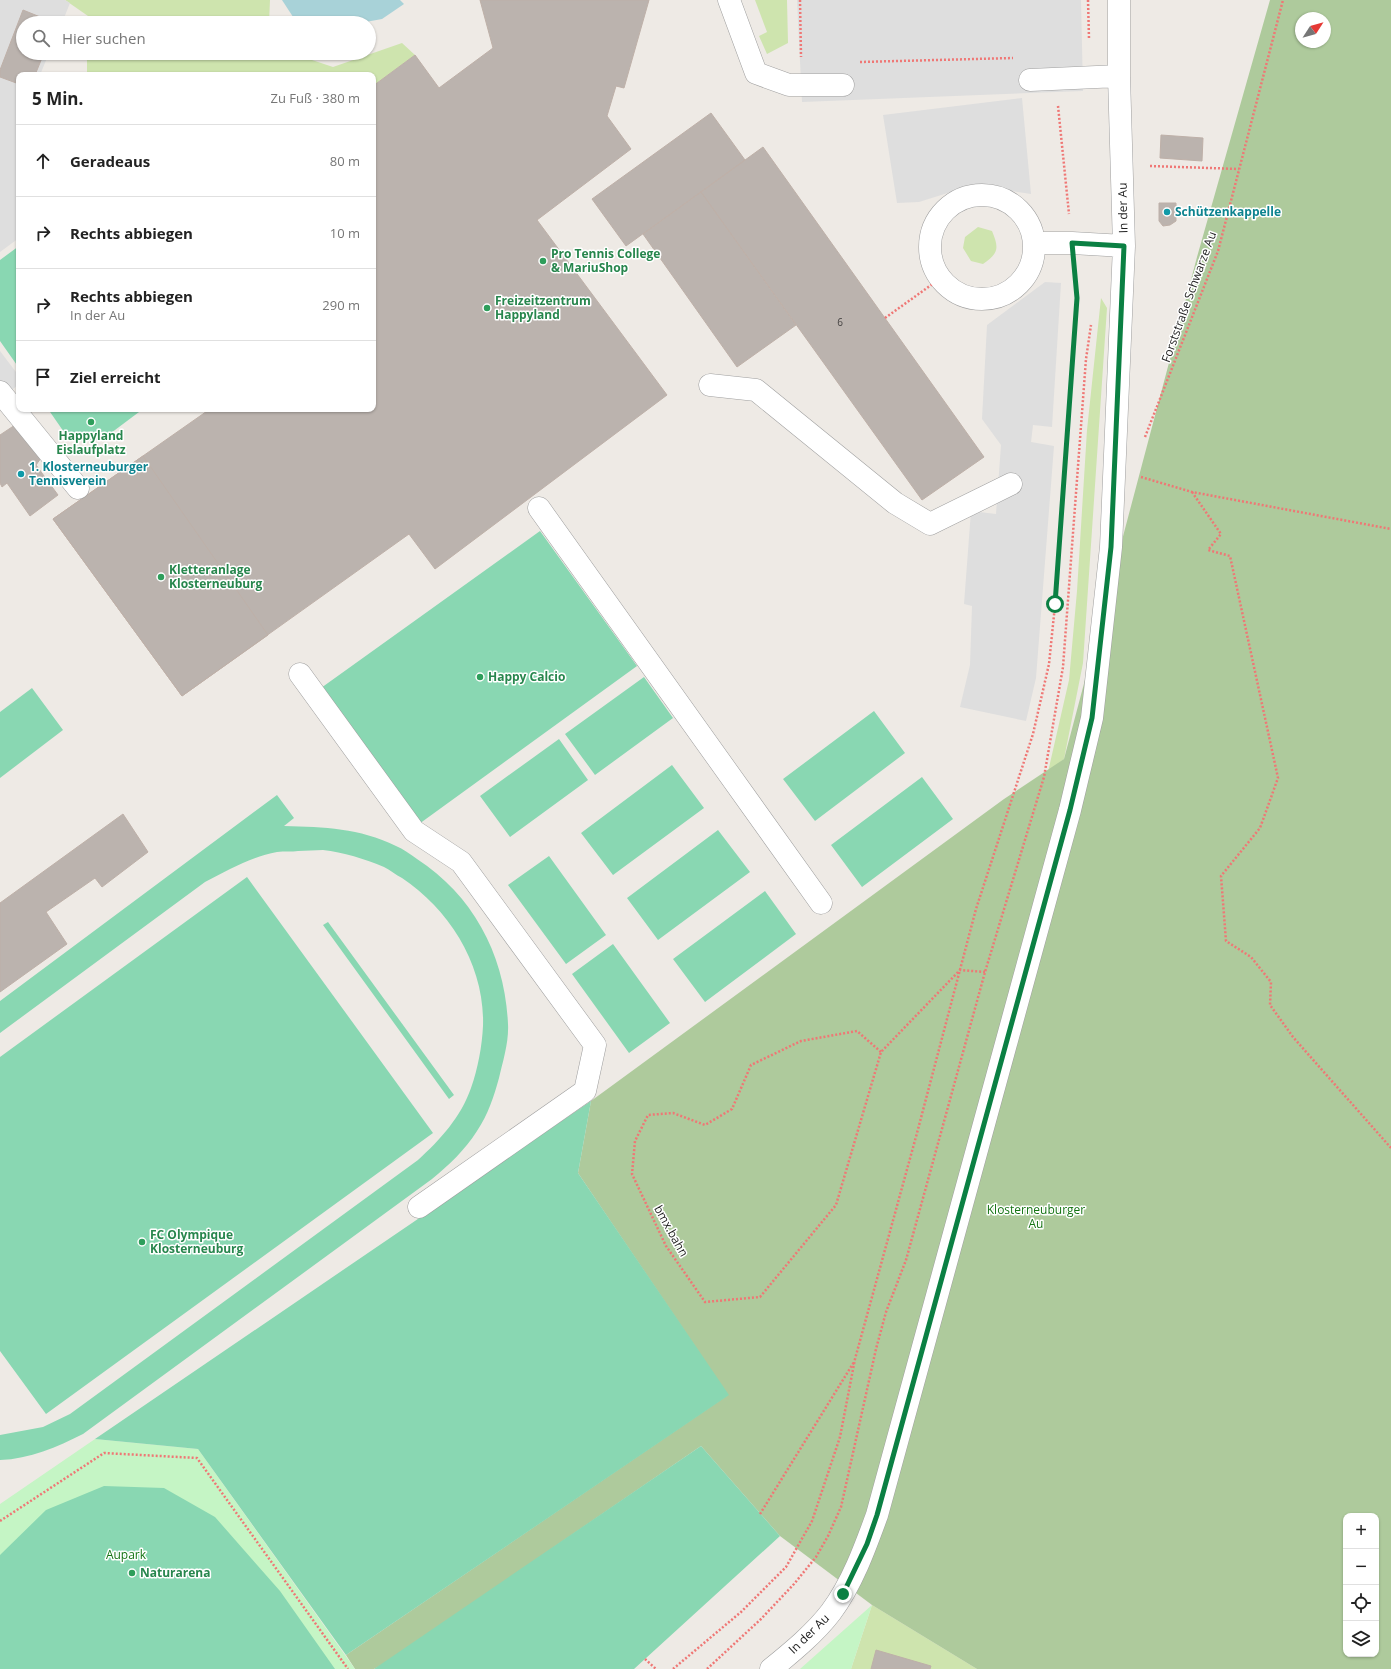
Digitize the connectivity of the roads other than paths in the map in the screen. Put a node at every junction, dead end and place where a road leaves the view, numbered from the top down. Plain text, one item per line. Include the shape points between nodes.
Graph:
1 (729, 0) edge
2 (1119, 0) edge
3 (1119, 76) junction
4 (1030, 80) dead end
5 (843, 85) dead end
6 (1034, 243) junction
7 (1124, 246) junction
8 (710, 385) dead end
9 (0, 392) edge
10 (16, 412) edge
11 (16, 412) edge
12 (1012, 484) dead end
13 (78, 488) dead end
14 (538, 508) dead end
15 (300, 674) dead end
16 (821, 903) dead end
17 (419, 1207) dead end
18 (771, 1669) edge

1 - 5 street via 756,73 789,85
2 - 3 street, In der Au
3 - 4 street
3 - 7 street, In der Au
6 - 6 street via 1029,225 1018,209 997,197 979,195 965,198 949,207 939,217 930,241 932,263 941,278 958,294 976,299 1006,294 1020,283 1030,268
6 - 7 street
7 - 18 street, In der Au via 1111,547 1092,718 1070,810 867,1544 843,1594 830,1613
8 - 12 street via 756,390 895,503 930,524
9 - 10 street
11 - 13 street
14 - 16 street
15 - 17 street via 414,831 461,862 595,1045 585,1091

